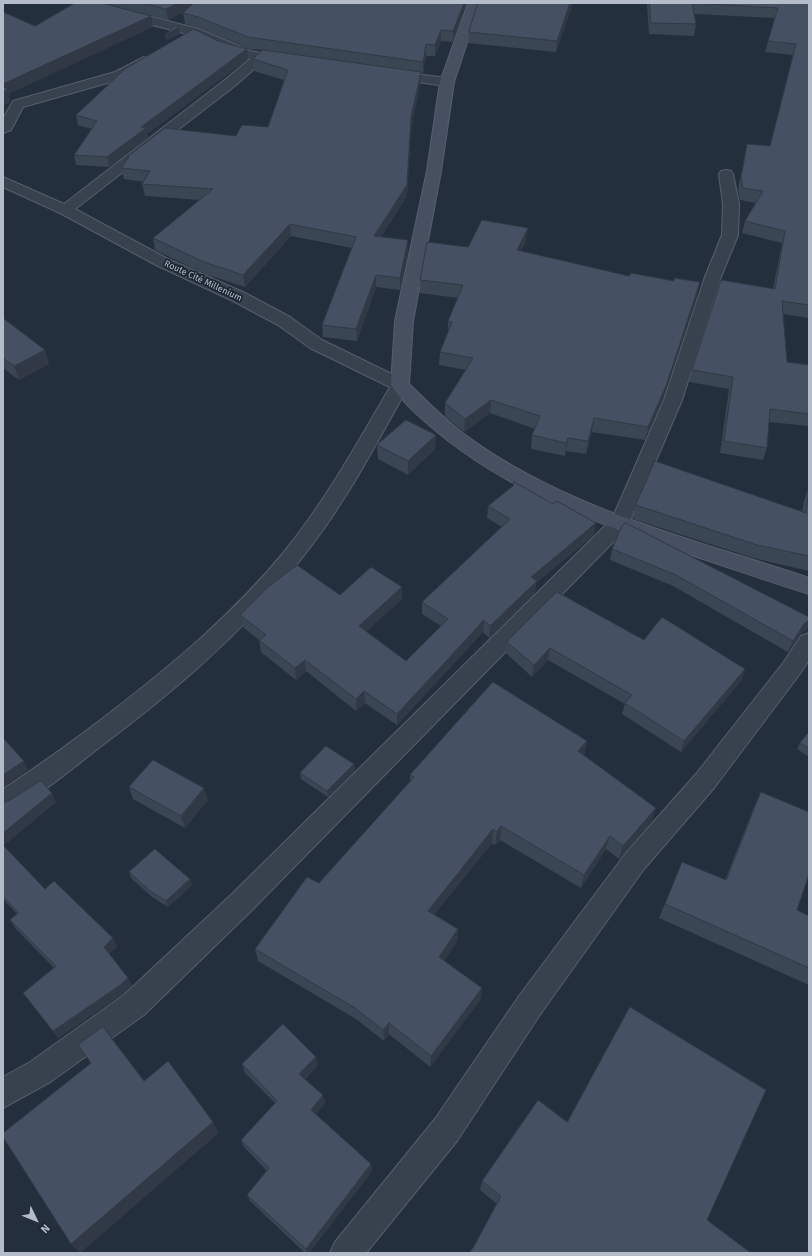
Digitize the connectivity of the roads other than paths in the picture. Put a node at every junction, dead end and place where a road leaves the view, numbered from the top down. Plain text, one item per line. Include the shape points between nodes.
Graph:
1 (83, 3) edge
2 (474, 3) edge
3 (195, 32) junction
4 (182, 40) edge
5 (154, 56) edge
6 (260, 57) junction
7 (296, 62) edge
8 (379, 74) edge
9 (447, 82) junction
10 (3, 129) edge
11 (726, 174) dead end
12 (3, 181) edge
13 (65, 210) junction
14 (400, 385) junction
15 (620, 523) junction
16 (809, 586) edge
17 (809, 642) edge
18 (3, 802) edge
19 (3, 1093) edge
20 (346, 1253) edge

1 - 3 street
2 - 9 street
3 - 4 street
3 - 6 street via 225,46
5 - 10 street via 120,75 18,104
6 - 7 street
6 - 13 street
8 - 9 street
9 - 14 street via 434,171 404,321
11 - 15 street via 731,204 730,234 713,277 673,400
12 - 13 street, Route Cité Millenium
13 - 14 street, Route Cité Millenium via 162,262 239,297 284,321 316,344
14 - 15 street via 450,434 514,476 556,497
14 - 18 street via 344,484 312,531 266,586 215,639 147,698 41,779
15 - 16 street
15 - 19 street via 242,902 134,1004 40,1072
17 - 20 street via 705,781 630,867 529,1006 446,1130

